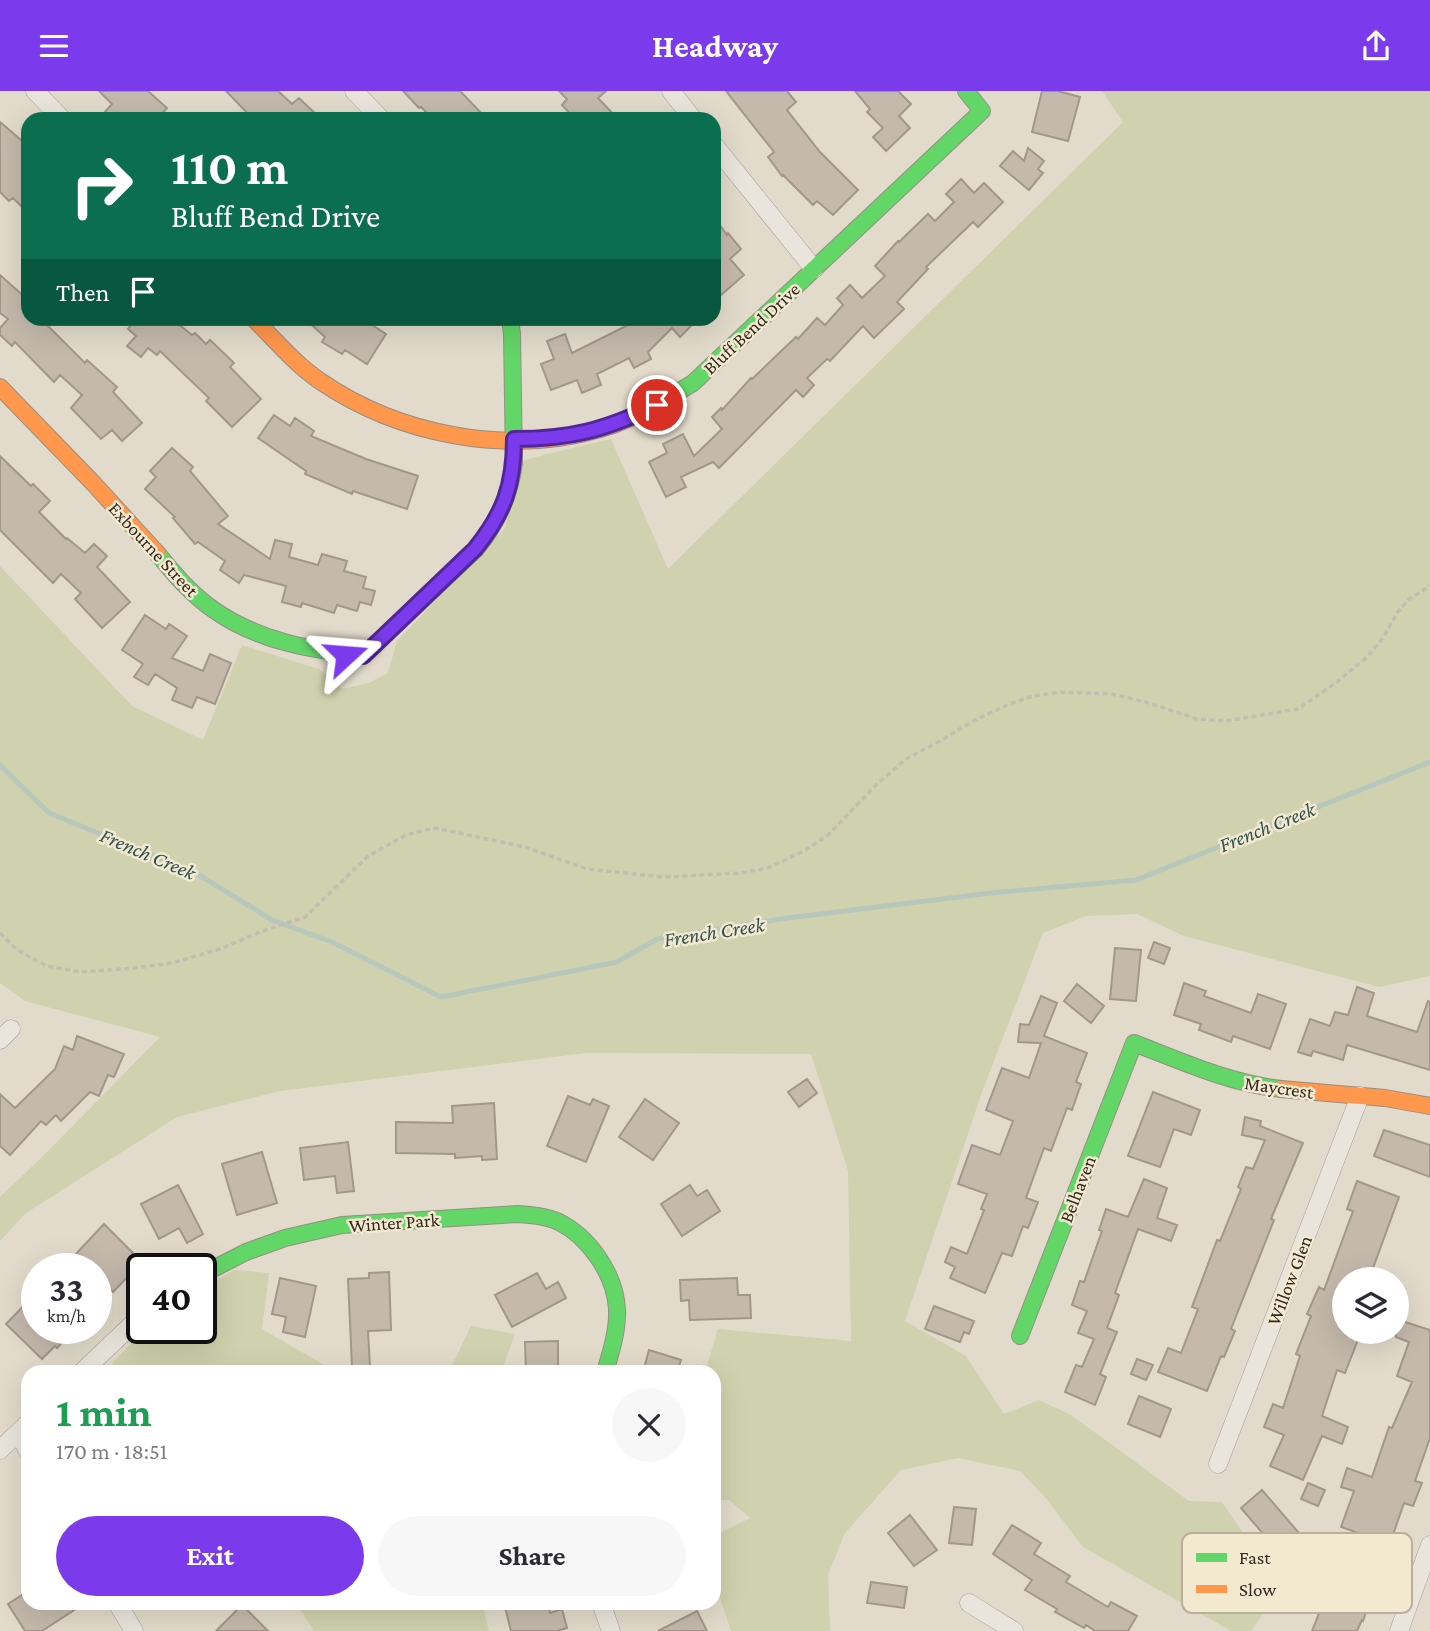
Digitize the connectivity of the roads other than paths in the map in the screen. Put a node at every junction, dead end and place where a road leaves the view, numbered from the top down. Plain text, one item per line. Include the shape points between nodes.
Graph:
1 (35, 91) edge
2 (354, 91) edge
3 (671, 91) edge
4 (966, 91) edge
5 (55, 112) edge
6 (374, 112) edge
7 (688, 112) edge
8 (721, 154) edge
9 (814, 269) junction
10 (261, 326) edge
11 (511, 326) edge
12 (0, 387) edge
13 (514, 439) junction
14 (1134, 1043) joint
15 (1360, 1097) junction
16 (1430, 1106) edge
17 (217, 1267) edge
18 (126, 1330) edge
19 (1020, 1336) dead end
20 (89, 1365) edge
21 (607, 1365) edge
22 (21, 1430) edge
23 (0, 1450) edge
24 (1218, 1464) dead end
25 (1430, 1545) edge
26 (1412, 1595) edge
27 (969, 1603) dead end
28 (121, 1610) edge
29 (604, 1610) edge
30 (1405, 1613) edge
31 (134, 1631) edge
32 (611, 1631) edge
33 (1014, 1631) edge
34 (1399, 1631) edge

1 - 5 street
2 - 6 street
3 - 7 street
4 - 9 street, Bluff Bend Drive via 982,111
8 - 9 street
9 - 13 street, Bluff Bend Drive via 693,383 657,405 568,437
10 - 13 street, Bluff Bend Drive via 321,382 377,413 439,433
11 - 13 street, Exbourne Street
12 - 13 street, Exbourne Street via 198,598 269,638 328,653 363,656 486,537 508,495
14 - 15 street, Maycrest via 1249,1084
14 - 19 street, Belhaven
15 - 16 street, Maycrest via 1404,1099
15 - 24 street, Willow Glen
17 - 21 street, Winter Park via 285,1238 342,1225 533,1215 560,1222 587,1244 615,1291 617,1310
18 - 20 street
22 - 23 street
25 - 26 street
27 - 33 street
28 - 31 street
29 - 32 street
30 - 34 street

